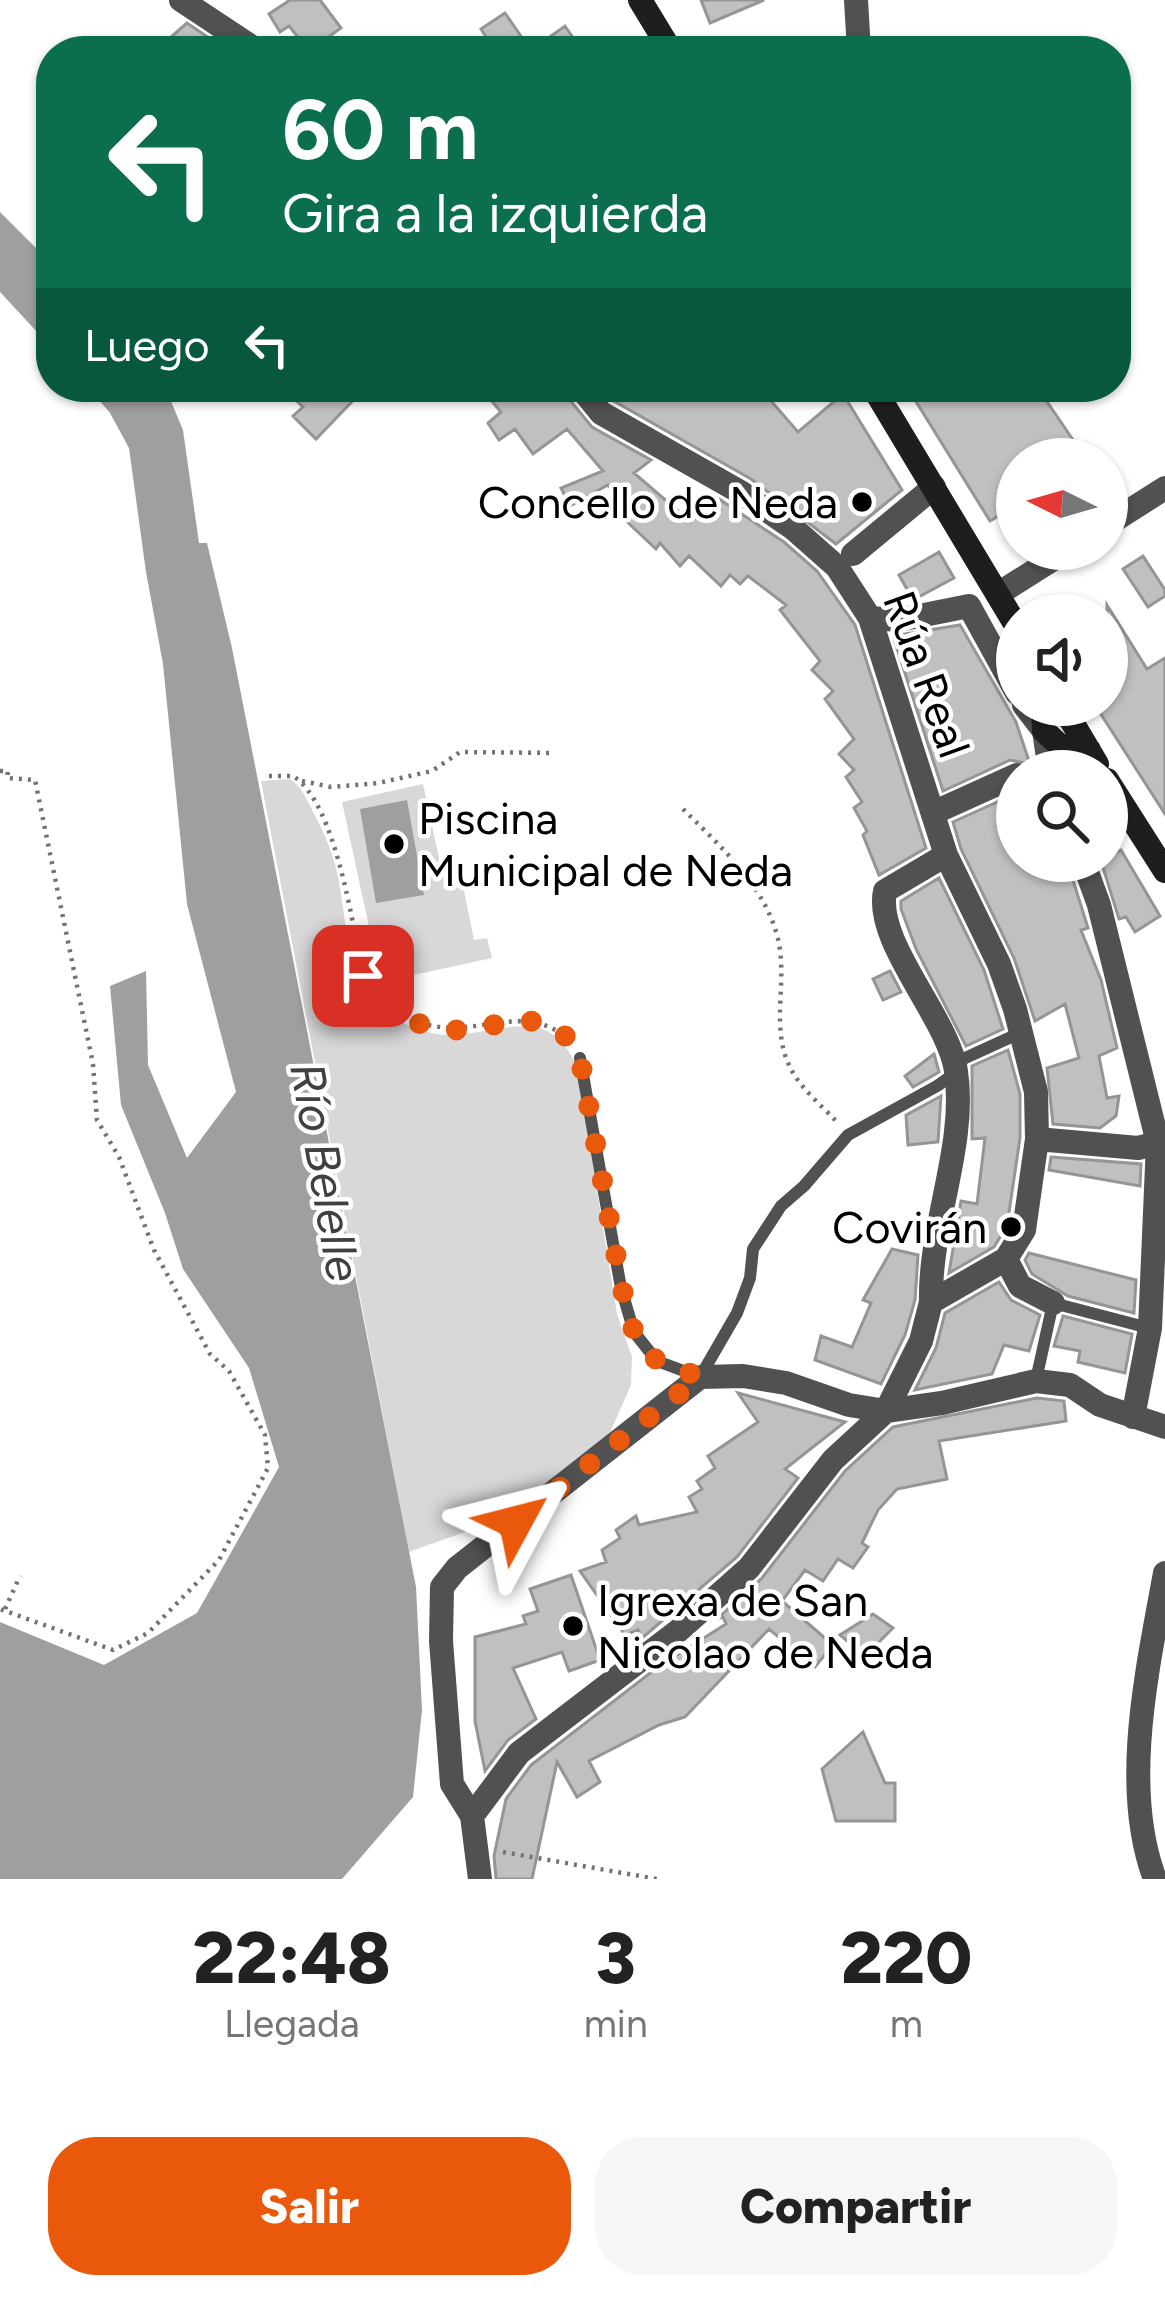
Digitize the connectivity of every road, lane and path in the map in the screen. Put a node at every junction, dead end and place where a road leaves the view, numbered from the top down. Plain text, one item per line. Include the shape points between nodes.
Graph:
1 (182, 0) edge
2 (640, 0) edge
3 (856, 0) edge
4 (236, 36) edge
5 (661, 36) edge
6 (859, 36) edge
7 (592, 402) edge
8 (882, 402) edge
9 (934, 487) junction
10 (1165, 488) edge
11 (1128, 512) edge
12 (853, 554) dead end
13 (1036, 570) edge
14 (998, 594) joint
15 (870, 618) junction
16 (996, 656) edge
17 (555, 753) dead end
18 (0, 771) edge
19 (269, 776) dead end
20 (302, 781) junction
21 (996, 784) edge
22 (683, 808) dead end
23 (933, 813) junction
24 (1128, 813) edge
25 (946, 855) junction
26 (1165, 871) edge
27 (1091, 882) edge
28 (1023, 1031) junction
29 (580, 1058) joint
30 (957, 1072) junction
31 (848, 1135) junction
32 (1037, 1139) junction
33 (1161, 1143) edge
34 (1006, 1259) junction
35 (931, 1302) junction
36 (1053, 1303) junction
37 (1150, 1328) junction
38 (700, 1377) junction
39 (1036, 1381) junction
40 (886, 1411) junction
41 (1133, 1418) junction
42 (1165, 1426) edge
43 (1165, 1573) edge
44 (20, 1576) dead end
45 (2, 1610) edge
46 (472, 1816) junction
47 (476, 1846) junction
48 (480, 1879) edge
49 (657, 1879) edge
50 (1154, 1879) edge

1 - 4 street
2 - 5 main road
3 - 6 street
7 - 15 street, Rúa Real via 794,529 836,567
8 - 9 main road
9 - 12 street
9 - 14 main road
10 - 11 street
13 - 14 street
15 - 16 street via 968,606
15 - 23 street, Rúa Real
17 - 20 path via 460,752 432,771 378,783
18 - 45 path via 34,780 93,1064 97,1120 154,1250 265,1435 268,1468 219,1560 148,1634 112,1650
19 - 20 path
20 - 29 path via 340,862 371,991 404,1016 443,1030 540,1022 562,1033
21 - 23 street
22 - 31 path via 754,885 777,933 789,1066
23 - 25 street, Rúa Real
24 - 26 main road
25 - 28 street, Rúa Real
25 - 30 street via 885,891 883,900
27 - 33 street
28 - 30 lane via 963,1059
28 - 32 street, Rúa Real
29 - 38 lane via 634,1332 657,1361
30 - 31 lane
30 - 35 street via 954,1144 929,1261
31 - 38 lane via 766,1225 737,1313
32 - 33 street
32 - 34 street, Rúa Real via 1024,1230
33 - 37 street
34 - 35 street
34 - 36 street via 1019,1286
35 - 40 street
36 - 37 lane
36 - 39 lane
37 - 41 street
38 - 40 street via 786,1383
38 - 46 street via 447,1576 441,1641 452,1784
39 - 40 street
39 - 41 street via 1070,1384
40 - 46 street via 832,1460 749,1568 519,1753
41 - 42 street
43 - 50 street via 1140,1731 1142,1819
44 - 45 path
46 - 47 street
47 - 48 street
47 - 49 path

